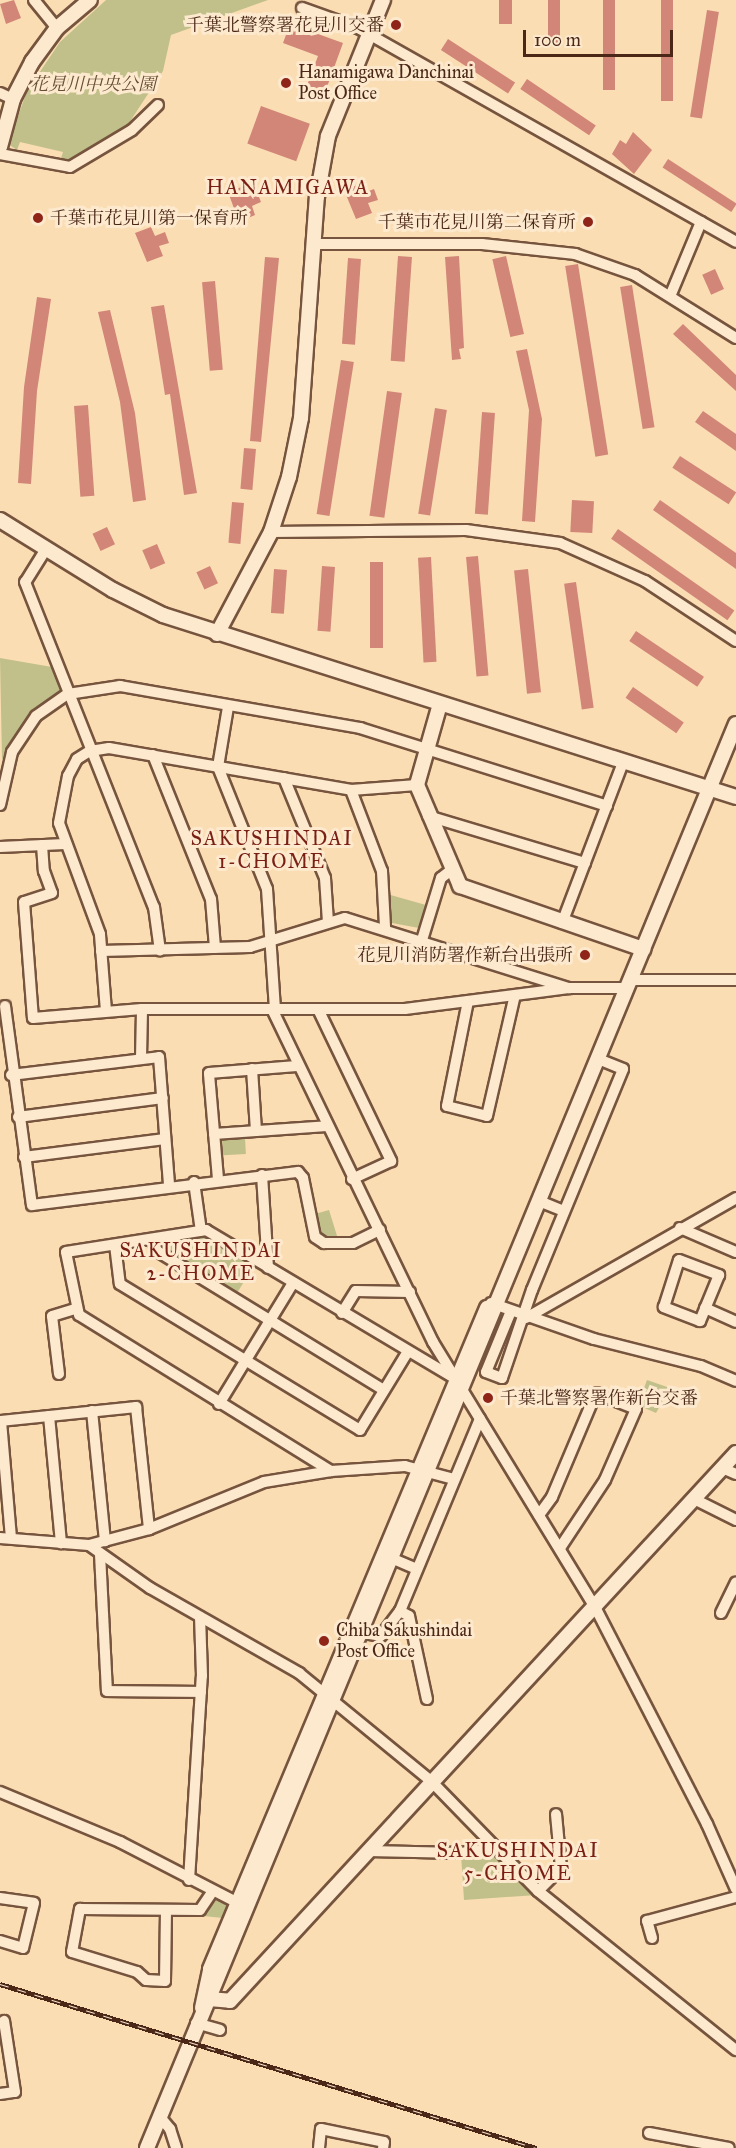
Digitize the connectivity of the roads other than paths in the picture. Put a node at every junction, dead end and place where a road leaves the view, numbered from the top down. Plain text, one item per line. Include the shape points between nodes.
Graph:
1 (34, 0) edge
2 (90, 0) edge
3 (383, 0) edge
4 (302, 8) dead end
5 (57, 28) junction
6 (367, 37) junction
7 (7, 96) edge
8 (158, 105) dead end
9 (0, 147) edge
10 (0, 154) edge
11 (700, 222) junction
12 (736, 242) edge
13 (313, 244) junction
14 (671, 294) junction
15 (736, 338) edge
16 (0, 520) edge
17 (272, 532) junction
18 (46, 549) junction
19 (217, 634) junction
20 (736, 641) edge
21 (68, 694) junction
22 (440, 705) junction
23 (228, 706) junction
24 (736, 724) edge
25 (426, 748) junction
26 (90, 751) junction
27 (153, 754) junction
28 (624, 762) junction
29 (4, 765) edge
30 (218, 767) junction
31 (284, 778) junction
32 (417, 785) junction
33 (707, 788) junction
34 (351, 790) junction
35 (736, 797) edge
36 (0, 805) edge
37 (607, 806) junction
38 (428, 816) junction
39 (65, 844) junction
40 (42, 845) junction
41 (0, 847) edge
42 (585, 863) junction
43 (450, 871) junction
44 (328, 922) junction
45 (562, 923) junction
46 (385, 927) junction
47 (422, 940) junction
48 (272, 941) junction
49 (215, 948) junction
50 (643, 949) junction
51 (101, 951) junction
52 (160, 951) junction
53 (736, 980) edge
54 (629, 984) junction
55 (569, 988) junction
56 (515, 995) junction
57 (468, 1001) junction
58 (5, 1006) dead end
59 (142, 1009) junction
60 (318, 1010) junction
61 (105, 1011) junction
62 (274, 1011) junction
63 (141, 1058) junction
64 (598, 1059) junction
65 (297, 1066) junction
66 (252, 1069) junction
67 (11, 1075) junction
68 (163, 1098) junction
69 (18, 1117) junction
70 (327, 1126) junction
71 (256, 1131) junction
72 (214, 1134) junction
73 (165, 1139) junction
74 (24, 1157) junction
75 (262, 1175) junction
76 (218, 1179) junction
77 (352, 1179) junction
78 (194, 1182) junction
79 (170, 1185) junction
80 (736, 1198) edge
81 (539, 1201) junction
82 (564, 1211) junction
83 (680, 1228) junction
84 (380, 1230) junction
85 (201, 1231) junction
86 (152, 1239) junction
87 (115, 1245) junction
88 (736, 1252) edge
89 (268, 1268) junction
90 (293, 1283) junction
91 (410, 1292) junction
92 (493, 1304) junction
93 (705, 1308) junction
94 (75, 1309) junction
95 (511, 1311) junction
96 (342, 1313) junction
97 (526, 1318) junction
98 (270, 1320) junction
99 (736, 1322) edge
100 (407, 1353) junction
101 (246, 1359) junction
102 (59, 1374) dead end
103 (454, 1379) junction
104 (736, 1381) edge
105 (384, 1390) junction
106 (462, 1391) junction
107 (219, 1404) junction
108 (92, 1411) junction
109 (49, 1416) junction
110 (480, 1419) junction
111 (736, 1453) edge
112 (722, 1468) junction
113 (424, 1469) junction
114 (331, 1471) junction
115 (736, 1474) edge
116 (454, 1479) junction
117 (694, 1499) junction
118 (539, 1515) junction
119 (736, 1520) edge
120 (149, 1529) junction
121 (5, 1538) edge
122 (105, 1541) junction
123 (61, 1543) junction
124 (89, 1545) junction
125 (560, 1548) junction
126 (100, 1554) junction
127 (388, 1556) junction
128 (417, 1569) junction
129 (736, 1582) edge
130 (595, 1607) junction
131 (400, 1611) junction
132 (721, 1613) dead end
133 (200, 1617) junction
134 (363, 1633) junction
135 (201, 1692) junction
136 (330, 1697) junction
137 (428, 1699) dead end
138 (432, 1782) junction
139 (0, 1792) edge
140 (556, 1814) dead end
141 (494, 1848) junction
142 (368, 1851) junction
143 (189, 1880) junction
144 (736, 1889) edge
145 (213, 1891) junction
146 (538, 1891) junction
147 (736, 1897) edge
148 (0, 1898) edge
149 (243, 1906) junction
150 (166, 1910) junction
151 (652, 1938) dead end
152 (0, 1941) edge
153 (206, 2004) junction
154 (4, 2021) dead end
155 (196, 2023) junction
156 (220, 2030) dead end
157 (736, 2050) edge
158 (5, 2060) edge
159 (0, 2094) edge
160 (160, 2117) junction
161 (649, 2133) dead end
162 (147, 2148) edge
163 (176, 2148) edge
164 (319, 2148) edge
165 (383, 2148) edge
166 (729, 2148) edge

1 - 5 street
2 - 5 street
3 - 6 street
4 - 6 street via 358,28
5 - 7 street
6 - 11 street
6 - 13 street via 328,136
7 - 9 street
8 - 10 street via 132,130 70,167
11 - 12 street
11 - 14 street
13 - 14 street via 539,248 635,275
13 - 17 street via 301,418
14 - 15 street
16 - 18 street
17 - 19 street
17 - 20 street via 466,530 560,543 645,581
18 - 19 street via 113,590
18 - 21 street via 25,582
19 - 22 street
21 - 23 street via 120,686
21 - 26 street
21 - 29 street via 36,716
22 - 25 street
22 - 28 street
23 - 25 street via 360,728
23 - 30 street
24 - 33 street
25 - 32 street
25 - 37 street
26 - 27 street via 109,748
26 - 39 street via 76,759 68,776 59,823
26 - 52 street via 154,907
27 - 30 street
27 - 49 street via 211,899
28 - 33 street
28 - 37 street
29 - 36 street
30 - 31 street
30 - 48 street via 267,889
31 - 34 street
31 - 44 street via 325,878
32 - 34 street
32 - 38 street
33 - 35 street
33 - 50 street
34 - 46 street via 382,871
37 - 42 street
38 - 42 street
38 - 43 street
39 - 40 street
39 - 51 street via 89,898
40 - 41 street
40 - 61 street via 44,871 52,893 24,902 33,1018
42 - 45 street
43 - 45 street via 460,886 475,895
43 - 47 street via 441,878
44 - 46 street via 356,919
44 - 48 street
45 - 50 street
46 - 47 street
47 - 55 street
48 - 49 street
48 - 62 street
49 - 52 street
50 - 54 street
51 - 52 street
51 - 61 street
53 - 54 street
54 - 55 street
54 - 64 street
55 - 56 street
56 - 57 street
56 - 57 street via 487,1116 447,1106
57 - 60 street via 405,1009
58 - 67 street
59 - 61 street
59 - 62 street
59 - 63 street
60 - 62 street
60 - 77 street via 391,1161
62 - 65 street
63 - 67 street
63 - 68 street via 159,1057
64 - 81 street
64 - 82 street via 623,1070
65 - 66 street
65 - 70 street
66 - 71 street
66 - 72 street via 209,1073
67 - 69 street
68 - 69 street
68 - 73 street
69 - 74 street
70 - 71 street
70 - 77 street
71 - 72 street
72 - 76 street
73 - 74 street
73 - 79 street
74 - 79 street via 32,1205
75 - 76 street
75 - 84 street via 298,1172 303,1178 315,1237 324,1243 354,1244
75 - 89 street
76 - 78 street
77 - 84 street
78 - 79 street
78 - 85 street
80 - 83 street
81 - 82 street
81 - 92 street
82 - 97 street via 532,1290
83 - 88 street
83 - 97 street
84 - 91 street
85 - 86 street
85 - 89 street
86 - 87 street
86 - 98 street via 157,1251
87 - 94 street via 66,1252
87 - 101 street via 120,1284
89 - 90 street
90 - 96 street
90 - 98 street
91 - 96 street via 356,1291
91 - 103 street
92 - 95 street
92 - 103 street
92 - 106 street
93 - 93 street via 700,1321 664,1307 678,1260 718,1275
93 - 99 street
94 - 102 street via 52,1316
94 - 107 street via 101,1331
95 - 97 street
95 - 97 street via 486,1372 502,1378
96 - 100 street
97 - 104 street via 701,1366
98 - 101 street
98 - 105 street
100 - 103 street
100 - 105 street
101 - 105 street via 360,1430
101 - 107 street
103 - 106 street
103 - 113 street
106 - 110 street
106 - 113 street
107 - 114 street
108 - 109 street
108 - 120 street via 135,1407
108 - 122 street
109 - 121 street via 1,1421
109 - 123 street
110 - 116 street
110 - 118 street
111 - 112 street
112 - 115 street
112 - 117 street
113 - 114 street
113 - 116 street
113 - 127 street
114 - 120 street via 242,1488
116 - 128 street
117 - 119 street
117 - 130 street
118 - 125 street
118 - 125 street via 552,1497 596,1393 636,1409 605,1480
120 - 122 street
121 - 123 street
122 - 124 street
123 - 124 street
124 - 126 street
125 - 130 street
126 - 133 street
126 - 135 street via 107,1691
127 - 128 street
127 - 134 street
127 - 136 street
128 - 131 street
129 - 132 street
130 - 138 street
130 - 144 street via 707,1824
131 - 134 street via 381,1636
131 - 137 street via 409,1616
133 - 135 street
133 - 136 street via 298,1673
134 - 136 street
135 - 143 street
136 - 138 street
136 - 149 street
138 - 141 street
138 - 142 street
139 - 143 street via 120,1842
140 - 146 street via 561,1868
141 - 142 street via 461,1853
141 - 146 street
142 - 153 street via 230,2001
143 - 145 street
145 - 149 street
145 - 150 street via 200,1910
146 - 157 street
147 - 151 street via 648,1921
148 - 152 street via 34,1903 23,1948
149 - 153 street
150 - 150 street via 80,1909 72,1952 137,1972 146,1980 165,1981
153 - 155 street
154 - 158 street
155 - 156 street
155 - 160 street
158 - 159 street via 15,2091
160 - 162 street
160 - 163 street via 170,2129
161 - 166 street
164 - 165 street via 321,2129 384,2142

